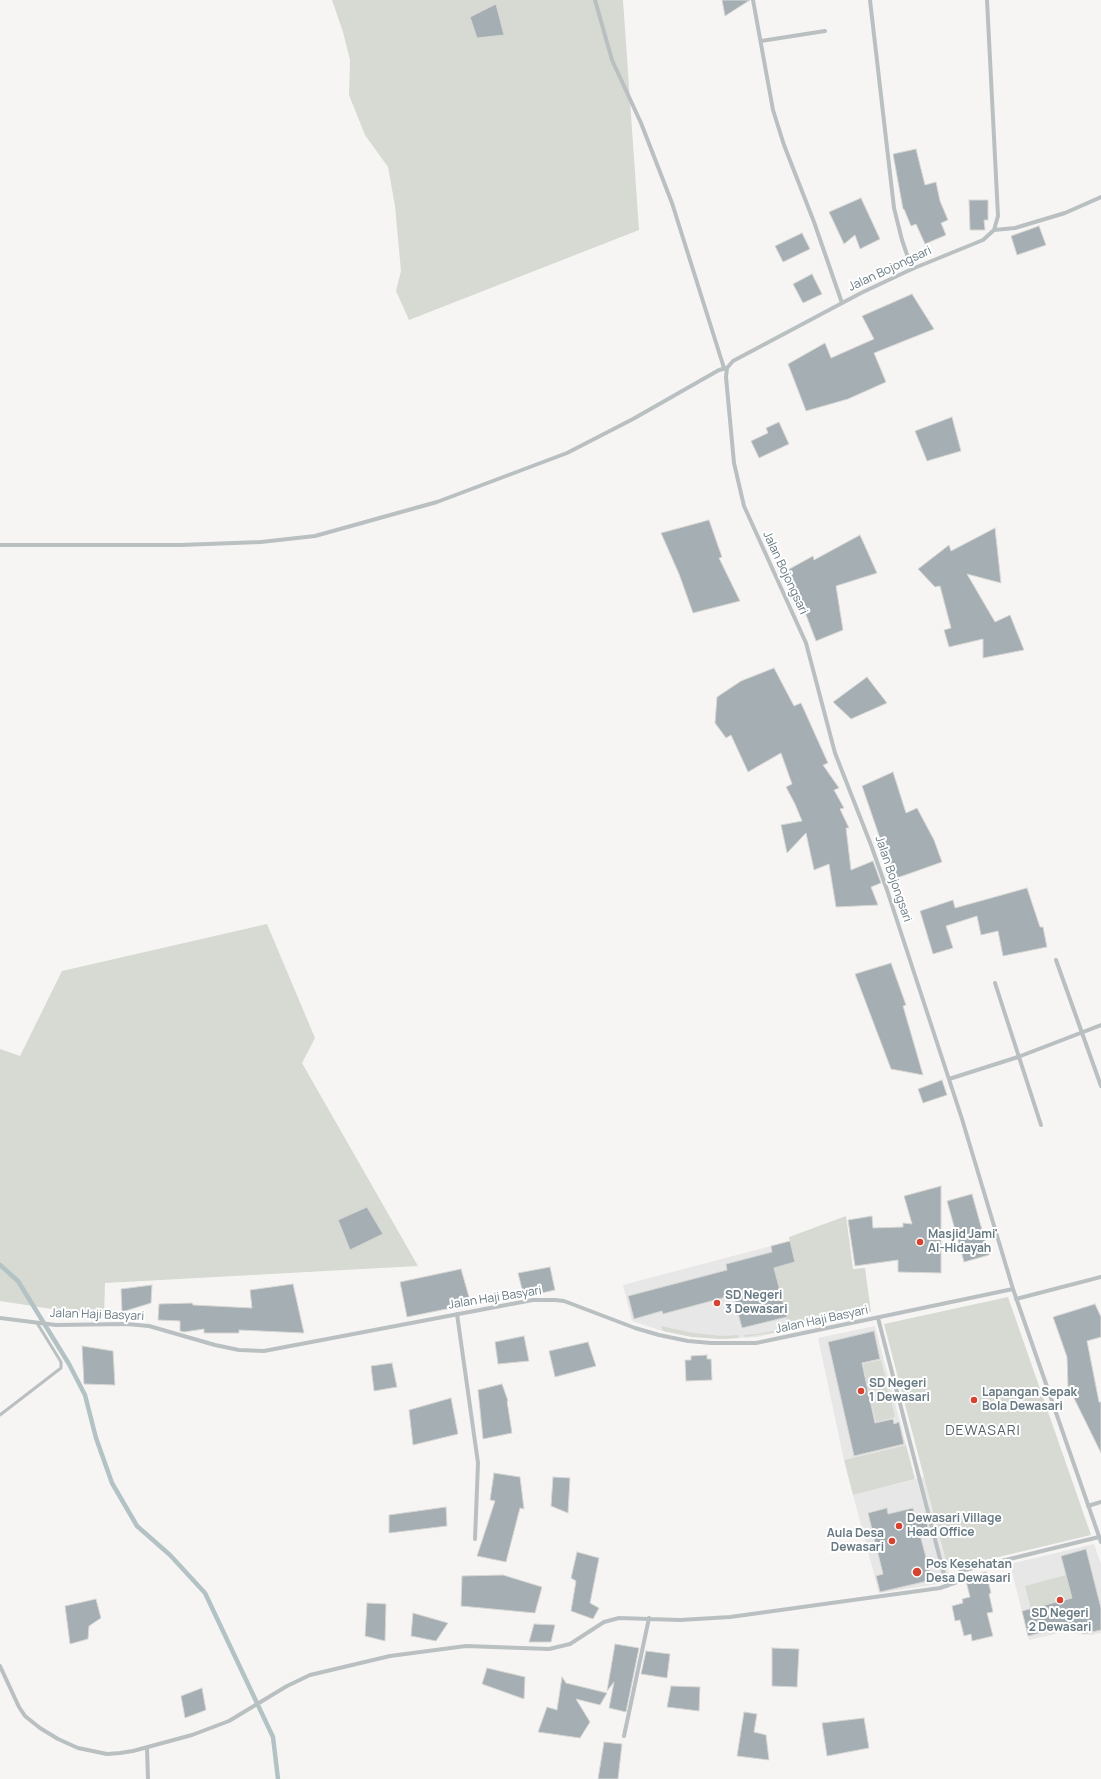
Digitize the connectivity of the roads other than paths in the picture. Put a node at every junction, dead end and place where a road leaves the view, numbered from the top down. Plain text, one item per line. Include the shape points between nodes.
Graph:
1 (595, 0) edge
2 (753, 0) edge
3 (870, 0) edge
4 (987, 0) edge
5 (825, 31) dead end
6 (761, 41) junction
7 (1101, 197) edge
8 (994, 230) junction
9 (912, 269) junction
10 (842, 303) junction
11 (726, 368) junction
12 (0, 545) edge
13 (1056, 960) dead end
14 (995, 983) dead end
15 (1101, 1025) edge
16 (1081, 1033) junction
17 (1018, 1057) junction
18 (948, 1079) junction
19 (1101, 1086) edge
20 (1041, 1125) dead end
21 (1101, 1277) edge
22 (1012, 1289) junction
23 (1016, 1299) junction
24 (457, 1314) junction
25 (0, 1318) edge
26 (878, 1318) junction
27 (37, 1323) junction
28 (0, 1415) edge
29 (1101, 1502) edge
30 (1088, 1506) junction
31 (475, 1539) dead end
32 (1100, 1540) edge
33 (947, 1586) junction
34 (649, 1618) junction
35 (0, 1666) edge
36 (624, 1736) dead end
37 (147, 1748) junction
38 (148, 1779) edge

1 - 11 street via 612,60 641,123 672,203
2 - 6 street
3 - 9 street via 894,208 898,229
4 - 8 street via 998,216
5 - 6 street
6 - 10 street via 773,110
7 - 8 street via 1051,217 1015,228
8 - 9 street, Jalan Bojongsari via 982,240
9 - 10 street, Jalan Bojongsari
10 - 11 street, Jalan Bojongsari via 733,361
11 - 12 street via 601,437 566,453 437,502 315,536 261,542 172,545
11 - 18 street, Jalan Bojongsari via 734,463 744,506 806,643 835,753 871,845
13 - 16 street
14 - 17 street
15 - 16 street
16 - 17 street
16 - 19 street
17 - 18 street
17 - 20 street
18 - 22 street, Jalan Bojongsari
21 - 23 street
22 - 23 street, Jalan Bojongsari
22 - 26 street, Jalan Haji Basyari
23 - 30 street, Jalan Bojongsari
24 - 26 street, Jalan Haji Basyari via 533,1300 564,1301 653,1334 711,1343 768,1342
24 - 27 street, Jalan Haji Basyari via 264,1351 215,1346 149,1326
24 - 31 street via 478,1463
25 - 27 street, Jalan Haji Basyari
26 - 33 street
27 - 28 lane via 61,1362 61,1368
29 - 30 street
30 - 32 street, Jalan Bojongsari
32 - 33 street via 960,1571 957,1582
33 - 34 street via 730,1617 680,1620
34 - 36 street
34 - 37 street via 611,1619 570,1644 550,1649 466,1646 390,1656 310,1675 229,1721
35 - 37 street via 25,1716 58,1739 78,1748 107,1754
37 - 38 street

